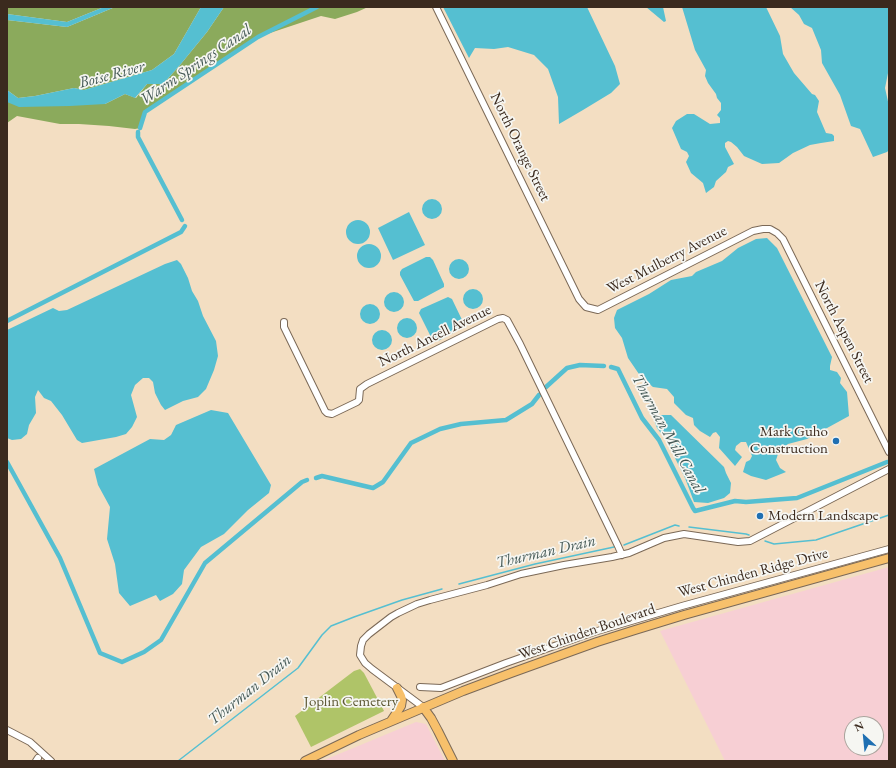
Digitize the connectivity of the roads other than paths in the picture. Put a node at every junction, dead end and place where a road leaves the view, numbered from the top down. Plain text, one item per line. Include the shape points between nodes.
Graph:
1 (436, 7) edge
2 (770, 229) joint
3 (579, 300) joint
4 (284, 322) dead end
5 (889, 452) edge
6 (889, 469) edge
7 (889, 549) edge
8 (622, 555) junction
9 (889, 558) edge
10 (420, 687) dead end
11 (397, 688) junction
12 (424, 708) junction
13 (392, 721) junction
14 (7, 730) edge
15 (51, 761) edge
16 (305, 761) edge
17 (453, 761) edge

1 - 3 street, North Orange Street
2 - 3 street, West Mulberry Avenue via 753,231 598,310 586,307
2 - 5 street, North Aspen Street via 783,239
4 - 8 street, North Ancell Avenue via 284,327 325,411 332,414 357,402 360,389 367,384 498,319 507,320
6 - 8 street via 750,541 738,542 684,534 664,538
7 - 10 street, West Chinden Ridge Drive via 594,632 441,688
8 - 11 street via 521,574 430,600 390,618 363,640 360,655 368,666
9 - 12 main road, West Chinden Boulevard via 597,642
11 - 12 street
11 - 13 main road via 402,700
12 - 13 main road, West Chinden Boulevard
12 - 17 main road
13 - 16 main road, West Chinden Boulevard
14 - 15 street via 30,742

